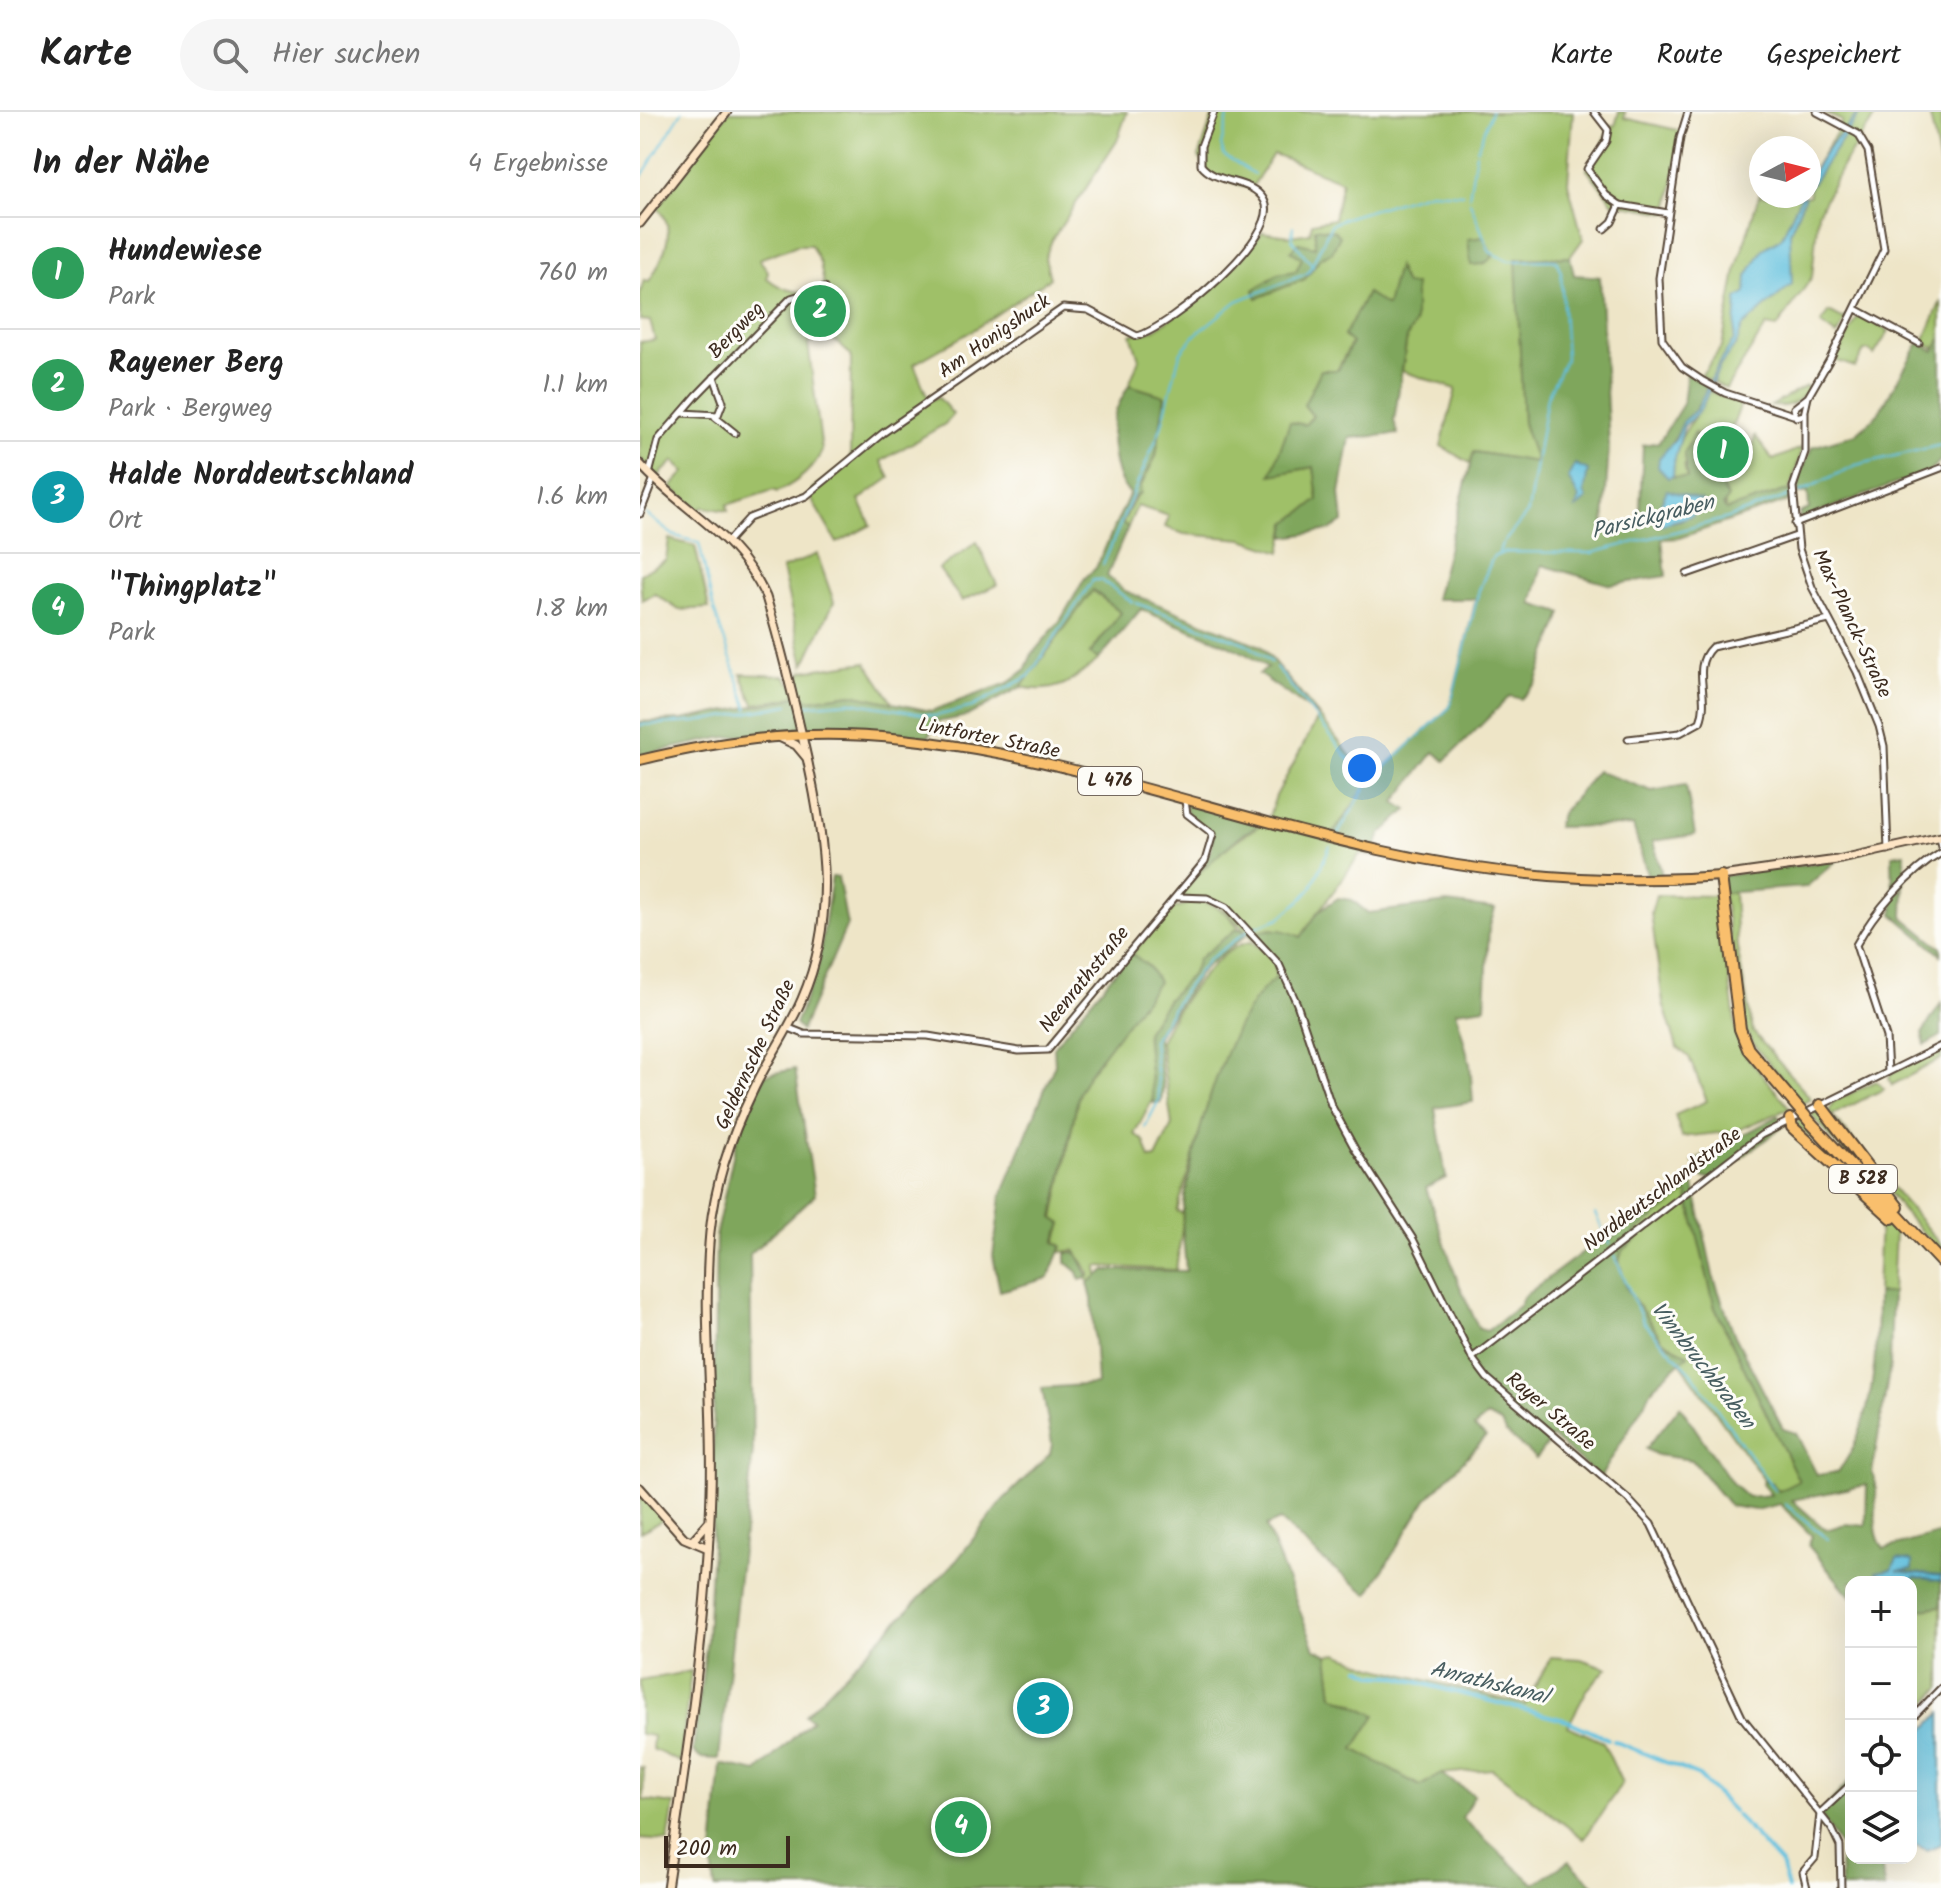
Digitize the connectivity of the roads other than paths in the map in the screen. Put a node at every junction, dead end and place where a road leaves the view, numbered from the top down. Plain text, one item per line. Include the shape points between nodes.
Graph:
1 (727, 112) edge
2 (1214, 112) edge
3 (1594, 112) edge
4 (1688, 112) edge
5 (1817, 112) edge
6 (1620, 205) junction
7 (1668, 213) junction
8 (640, 223) edge
9 (1604, 229) dead end
10 (824, 288) dead end
11 (1856, 309) junction
12 (1919, 343) dead end
13 (714, 377) junction
14 (1808, 397) junction
15 (1796, 406) junction
16 (1783, 411) junction
17 (1805, 412) junction
18 (682, 413) junction
19 (1795, 416) junction
20 (715, 417) junction
21 (735, 433) dead end
22 (1806, 441) junction
23 (640, 464) edge
24 (1941, 468) edge
25 (652, 476) junction
26 (640, 514) edge
27 (1795, 524) junction
28 (1796, 536) junction
29 (729, 540) junction
30 (1687, 574) dead end
31 (1829, 620) junction
32 (803, 736) junction
33 (779, 737) junction
34 (1628, 739) dead end
35 (807, 759) junction
36 (640, 760) edge
37 (1185, 801) junction
38 (1940, 841) edge
39 (1888, 850) junction
40 (1941, 853) edge
41 (1721, 876) junction
42 (1178, 897) junction
43 (789, 1028) junction
44 (1941, 1046) edge
45 (1888, 1072) junction
46 (1820, 1105) junction
47 (1790, 1119) junction
48 (1917, 1235) junction
49 (1941, 1262) edge
50 (1472, 1358) junction
51 (640, 1488) edge
52 (710, 1517) junction
53 (684, 1538) junction
54 (693, 1540) junction
55 (708, 1545) junction
56 (1941, 1688) edge
57 (1917, 1713) edge
58 (1845, 1790) edge
59 (1820, 1813) junction
60 (667, 1888) edge
61 (1807, 1888) edge
62 (1841, 1888) edge

1 - 8 main road
2 - 29 street, Am Honigshuck via 1201,146 1201,165 1260,195 1266,204 1265,225 1253,245 1193,300 1160,327 1137,336 1088,310 1063,308 883,433 814,490 749,518
3 - 6 street via 1608,130 1587,169
4 - 7 street
5 - 11 street via 1850,130 1868,151 1884,236 1882,257
6 - 7 street
6 - 9 street
7 - 16 street via 1658,286 1661,334 1682,367 1710,385
10 - 13 street, Bergweg via 791,298
11 - 12 street
11 - 14 street
13 - 18 street, Bergweg
13 - 20 street, Bergweg via 723,402
14 - 15 street
14 - 17 street, Max-Planck-Straße
15 - 16 street
15 - 17 street
15 - 19 street
16 - 19 street
17 - 19 street
17 - 22 street, Max-Planck-Straße
18 - 20 street
18 - 25 street, Bergweg via 658,440
19 - 22 street
20 - 21 street
22 - 27 street, Max-Planck-Straße via 1794,479
23 - 25 main road, Geldernsche Straße
24 - 27 street
25 - 26 street
25 - 29 main road, Geldernsche Straße
27 - 28 street, Max-Planck-Straße
28 - 30 street
28 - 31 street, Max-Planck-Straße via 1802,563
29 - 32 main road, Geldernsche Straße via 766,597
31 - 34 street via 1712,647 1700,668 1700,722 1680,733
31 - 39 street, Max-Planck-Straße via 1879,726
32 - 33 main road, Lintforter Straße / L 476
32 - 35 main road, Geldernsche Straße
32 - 37 main road, Lintforter Straße / L 476 via 951,745
33 - 35 main road via 796,745
33 - 36 main road, Lintforter Straße / L 476
35 - 43 main road, Geldernsche Straße via 824,839 825,913 818,952
37 - 41 main road, Lintforter Straße / L 476 via 1422,859 1544,876
37 - 42 street, Neenrathstraße via 1187,814 1211,830 1214,839 1198,873
38 - 39 main road
39 - 41 main road, L 476
40 - 45 street via 1884,906 1856,945 1886,1037
41 - 48 highway, B 528, bridge via 1740,1029 1748,1049
42 - 43 street, Neenrathstraße via 1043,1052 928,1036 804,1034
42 - 50 street, Rayer Straße via 1216,901 1284,973 1331,1105 1428,1266
43 - 52 main road, Geldernsche Straße via 733,1136 710,1230
44 - 45 street, Norddeutschlandstraße
45 - 46 street, Norddeutschlandstraße
46 - 47 street, Norddeutschlandstraße
46 - 48 highway
47 - 48 highway via 1813,1147
47 - 50 street, Norddeutschlandstraße via 1761,1135
48 - 49 highway, B 528
50 - 59 street, Rayer Straße via 1495,1388 1651,1524 1742,1717
51 - 53 main road
52 - 54 main road
52 - 55 main road, Geldernsche Straße
53 - 54 main road
53 - 55 main road
54 - 55 main road
55 - 60 main road, Geldernsche Straße via 702,1640
56 - 57 street
58 - 59 street
59 - 61 street via 1815,1858 1803,1872
59 - 62 street, Rayer Straße via 1840,1846

